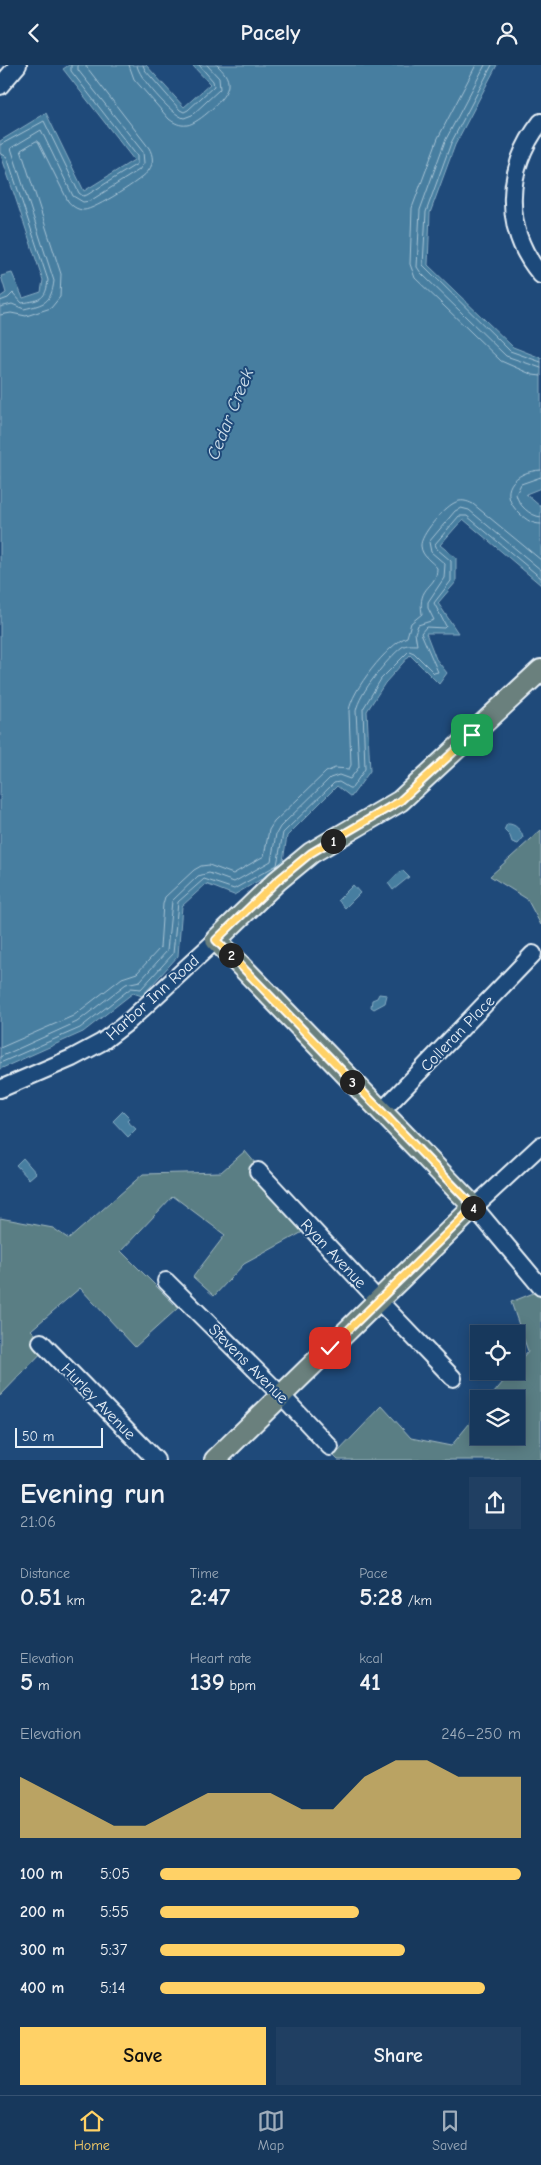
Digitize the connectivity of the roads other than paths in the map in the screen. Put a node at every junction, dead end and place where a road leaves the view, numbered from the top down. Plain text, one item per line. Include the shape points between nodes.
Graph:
1 (18, 65) edge
2 (0, 86) edge
3 (541, 122) edge
4 (541, 275) edge
5 (541, 671) edge
6 (216, 940) junction
7 (533, 954) dead end
8 (0, 1089) edge
9 (381, 1112) junction
10 (541, 1145) edge
11 (258, 1171) dead end
12 (474, 1207) junction
13 (166, 1281) dead end
14 (541, 1287) edge
15 (378, 1301) junction
16 (41, 1342) dead end
17 (453, 1378) dead end
18 (282, 1395) junction
19 (330, 1447) dead end
20 (156, 1460) edge
21 (215, 1460) edge

1 - 2 street
3 - 4 street via 519,157 512,194 520,239 527,257
5 - 6 main road, Harbor Inn Road via 400,801 311,853
6 - 8 street, Harbor Inn Road via 128,1023 102,1043
6 - 9 main road
7 - 9 street, Colleran Place
9 - 12 main road
10 - 12 street
11 - 15 street, Ryan Avenue
12 - 14 street
12 - 15 main road
13 - 18 street, Stevens Avenue
15 - 17 street, Ryan Avenue
15 - 18 main road
16 - 20 street, Hurley Avenue
18 - 19 street, Stevens Avenue
18 - 21 main road

